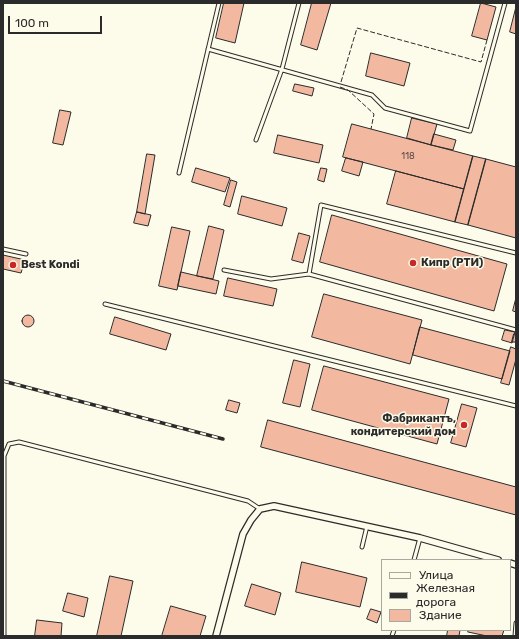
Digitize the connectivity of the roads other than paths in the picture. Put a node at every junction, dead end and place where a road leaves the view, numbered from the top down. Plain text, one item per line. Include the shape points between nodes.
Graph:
1 (219, 3) edge
2 (299, 3) edge
3 (505, 3) edge
4 (208, 49) junction
5 (282, 69) junction
6 (256, 140) dead end
7 (180, 173) dead end
8 (3, 249) edge
9 (516, 253) edge
10 (26, 254) dead end
11 (224, 270) dead end
12 (308, 274) junction
13 (105, 304) dead end
14 (516, 330) edge
15 (516, 406) edge
16 (260, 509) junction
17 (367, 526) junction
18 (420, 538) junction
19 (362, 547) dead end
20 (414, 559) edge
21 (494, 559) edge
22 (516, 623) edge
23 (4, 636) edge
24 (216, 636) edge
25 (515, 636) edge

1 - 4 lane
2 - 5 lane
3 - 5 lane via 470,131 385,108 372,94
4 - 5 lane
4 - 7 lane
5 - 6 lane
8 - 10 lane
9 - 12 lane via 321,204
11 - 12 lane via 271,279
12 - 14 lane
13 - 15 lane
16 - 17 street via 274,506
16 - 23 lane via 248,501 19,442 9,444 4,456
16 - 24 street via 243,534
17 - 18 street
17 - 19 lane
18 - 20 lane
18 - 21 street
22 - 25 lane

